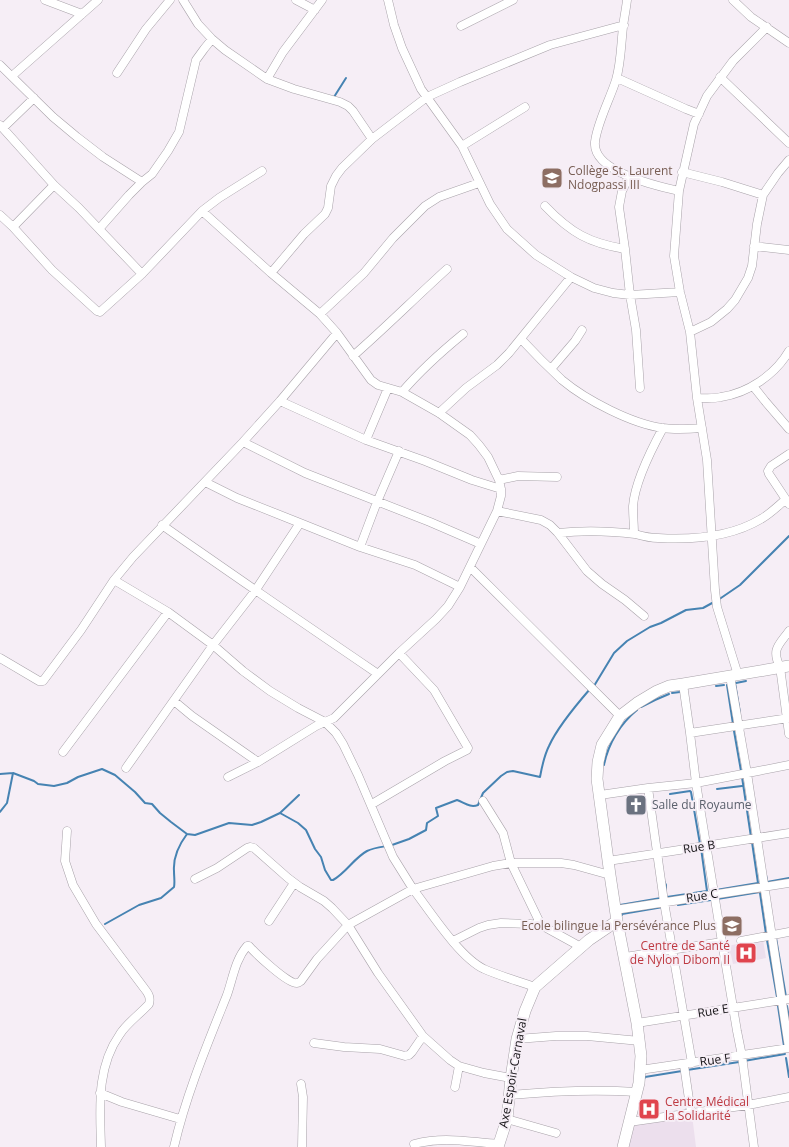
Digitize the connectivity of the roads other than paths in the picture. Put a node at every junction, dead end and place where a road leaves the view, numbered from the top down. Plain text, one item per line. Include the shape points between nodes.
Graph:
1 (45, 0) edge
2 (98, 0) edge
3 (170, 0) edge
4 (183, 0) edge
5 (296, 0) edge
6 (322, 0) edge
7 (388, 0) edge
8 (514, 0) edge
9 (627, 0) edge
10 (733, 0) edge
11 (315, 10) junction
12 (82, 14) junction
13 (624, 24) junction
14 (461, 26) dead end
15 (766, 27) junction
16 (212, 39) junction
17 (789, 43) edge
18 (0, 65) edge
19 (117, 73) dead end
20 (12, 76) junction
21 (720, 77) junction
22 (617, 78) junction
23 (267, 79) junction
24 (427, 97) junction
25 (34, 98) junction
26 (525, 107) dead end
27 (699, 114) junction
28 (1, 127) edge
29 (372, 139) junction
30 (789, 143) edge
31 (462, 146) junction
32 (789, 160) edge
33 (262, 171) dead end
34 (682, 172) junction
35 (629, 177) junction
36 (142, 182) junction
37 (478, 182) junction
38 (54, 185) junction
39 (679, 191) junction
40 (763, 195) junction
41 (545, 206) dead end
42 (202, 211) junction
43 (0, 216) edge
44 (13, 227) junction
45 (99, 229) junction
46 (754, 246) junction
47 (626, 249) junction
48 (789, 250) edge
49 (447, 269) dead end
50 (271, 273) junction
51 (142, 274) junction
52 (571, 277) junction
53 (680, 292) junction
54 (630, 295) junction
55 (320, 314) junction
56 (582, 330) dead end
57 (690, 332) junction
58 (337, 333) junction
59 (463, 334) dead end
60 (521, 339) junction
61 (789, 351) edge
62 (353, 356) junction
63 (551, 369) junction
64 (753, 386) junction
65 (388, 388) junction
66 (640, 388) dead end
67 (402, 392) junction
68 (697, 398) junction
69 (280, 401) junction
70 (439, 413) junction
71 (663, 428) junction
72 (702, 428) junction
73 (789, 429) edge
74 (366, 440) junction
75 (244, 442) junction
76 (399, 451) junction
77 (789, 454) edge
78 (557, 477) dead end
79 (499, 480) junction
80 (205, 482) junction
81 (501, 489) junction
82 (377, 502) junction
83 (787, 502) edge
84 (497, 511) junction
85 (300, 523) junction
86 (162, 525) junction
87 (558, 533) junction
88 (634, 534) junction
89 (711, 537) junction
90 (481, 544) junction
91 (360, 547) junction
92 (470, 567) junction
93 (114, 580) junction
94 (460, 587) junction
95 (256, 591) junction
96 (168, 612) junction
97 (644, 616) dead end
98 (789, 631) edge
99 (213, 645) junction
100 (399, 653) junction
101 (0, 658) edge
102 (784, 666) edge
103 (378, 674) junction
104 (734, 676) junction
105 (683, 684) junction
106 (174, 701) junction
107 (620, 716) junction
108 (788, 719) edge
109 (325, 722) junction
110 (739, 726) junction
111 (690, 732) junction
112 (789, 734) edge
113 (63, 752) dead end
114 (258, 762) junction
115 (789, 766) edge
116 (126, 768) dead end
117 (747, 773) junction
118 (228, 777) dead end
119 (696, 783) junction
120 (648, 788) junction
121 (600, 795) junction
122 (483, 801) dead end
123 (372, 804) junction
124 (67, 831) dead end
125 (789, 833) edge
126 (757, 838) junction
127 (706, 846) junction
128 (658, 854) junction
129 (608, 861) junction
130 (511, 863) junction
131 (610, 875) junction
132 (195, 879) dead end
133 (294, 883) junction
134 (789, 883) edge
135 (765, 887) junction
136 (413, 889) junction
137 (714, 894) junction
138 (664, 902) junction
139 (616, 915) junction
140 (269, 921) dead end
141 (348, 925) junction
142 (541, 925) junction
143 (789, 932) edge
144 (772, 934) junction
145 (453, 941) junction
146 (741, 941) dead end
147 (722, 942) junction
148 (581, 946) junction
149 (673, 950) junction
150 (624, 957) junction
151 (535, 987) junction
152 (786, 1000) edge
153 (733, 1008) junction
154 (684, 1016) junction
155 (638, 1023) junction
156 (423, 1036) junction
157 (517, 1039) junction
158 (640, 1041) junction
159 (314, 1043) dead end
160 (789, 1048) edge
161 (742, 1056) junction
162 (688, 1064) junction
163 (460, 1066) junction
164 (640, 1070) junction
165 (511, 1078) junction
166 (301, 1084) dead end
167 (455, 1086) dead end
168 (637, 1092) junction
169 (100, 1093) junction
170 (510, 1096) junction
171 (789, 1097) edge
172 (748, 1105) junction
173 (691, 1113) junction
174 (180, 1119) junction
175 (506, 1119) junction
176 (629, 1122) junction
177 (556, 1133) dead end
178 (414, 1144) dead end
179 (499, 1146) edge
180 (101, 1147) edge
181 (174, 1147) edge
182 (302, 1147) edge
183 (623, 1147) edge
184 (754, 1147) edge

1 - 12 street
2 - 12 street
3 - 19 street
4 - 16 street
5 - 11 street
6 - 11 street
7 - 24 street via 402,48
8 - 14 street
9 - 13 street
10 - 15 street
11 - 23 street
12 - 20 street
13 - 22 street
13 - 24 street via 550,45
15 - 17 street
15 - 21 street
16 - 23 street
16 - 36 street via 196,60 178,132 157,168
18 - 20 street
20 - 25 street
21 - 27 street
21 - 30 street
22 - 27 street
22 - 35 street via 595,144 604,162
23 - 29 street via 348,106
24 - 29 street
24 - 31 street
25 - 28 street
25 - 36 street via 77,137
26 - 31 street
27 - 34 street
28 - 38 street
29 - 50 street via 336,176 325,214
31 - 37 street
32 - 40 street
33 - 42 street
34 - 39 street
34 - 40 street
35 - 39 street
35 - 47 street via 619,207
36 - 45 street
37 - 52 street via 507,229 536,255
37 - 55 street via 439,196 425,206 364,273
38 - 44 street
38 - 45 street
39 - 53 street via 674,256
40 - 46 street
41 - 47 street via 570,230 590,240
42 - 50 street
42 - 51 street
43 - 44 street
44 - 51 street via 52,270 97,311 103,310
45 - 51 street
46 - 48 street
46 - 57 street via 748,278 736,300 710,322
47 - 54 street
49 - 62 street
50 - 55 street
52 - 54 street via 594,288
52 - 60 street
53 - 54 street
53 - 57 street
54 - 66 street
55 - 58 street
56 - 63 street
57 - 68 street
58 - 62 street
58 - 69 street
59 - 67 street
60 - 63 street
60 - 70 street via 497,365
61 - 64 street via 772,372
62 - 65 street via 371,380
63 - 71 street via 604,407 629,419
64 - 68 street via 720,398
64 - 73 street
65 - 67 street
65 - 74 street
67 - 70 street
68 - 72 street
69 - 74 street
69 - 75 street
70 - 79 street via 479,445
71 - 72 street
71 - 88 street via 647,458 638,486 633,505
72 - 89 street
74 - 76 street
75 - 80 street
75 - 82 street via 304,473
76 - 81 street
76 - 82 street
77 - 83 street via 768,471
78 - 79 street via 518,476
79 - 81 street
80 - 85 street
80 - 86 street
81 - 84 street
82 - 90 street
82 - 91 street
83 - 89 street via 754,523
84 - 87 street via 541,520
84 - 90 street
85 - 91 street
85 - 95 street
86 - 93 street
86 - 95 street
87 - 88 street
87 - 97 street via 587,571
88 - 89 street via 656,538
89 - 104 street via 717,607
90 - 92 street
91 - 94 street via 415,566
92 - 94 street
92 - 107 street
93 - 96 street
93 - 101 street via 43,681
94 - 100 street via 436,619
95 - 99 street
95 - 103 street
96 - 99 street
96 - 113 street
98 - 102 street via 778,646 775,658
99 - 106 street
99 - 109 street via 270,691
100 - 103 street
100 - 123 street via 434,690 468,748
102 - 104 main road
102 - 108 street
103 - 109 street via 341,712
104 - 105 main road
104 - 110 street
105 - 107 main road via 656,691
105 - 111 street
106 - 114 street
106 - 116 street
107 - 121 main road via 602,745 597,779
108 - 110 street
108 - 112 street
109 - 114 street
109 - 123 street via 343,744
110 - 111 street
110 - 117 street
111 - 119 street
114 - 118 street
115 - 117 street
117 - 119 street
117 - 126 street
119 - 120 street
119 - 127 street
120 - 121 street
120 - 128 street
121 - 129 main road
122 - 130 street via 503,833
123 - 136 street via 393,857
124 - 169 street via 65,861 73,885 96,924 150,1000 120,1034 110,1051
125 - 126 street, Rue B
126 - 127 street, Rue B
126 - 135 street
127 - 128 street, Rue B
127 - 137 street
128 - 129 street, Rue B
128 - 138 street
129 - 131 main road
130 - 131 street via 561,863
130 - 136 street
130 - 142 street
131 - 139 main road
132 - 133 street via 250,847
133 - 140 street
133 - 141 street via 324,901
134 - 135 street, Rue C
135 - 137 street, Rue C
135 - 144 street
136 - 141 street
136 - 145 street
137 - 138 street, Rue C
137 - 147 street
138 - 139 street, Rue C
138 - 149 street
139 - 148 main road, Axe Espoir-Carnaval
139 - 150 main road
141 - 156 street
141 - 174 street via 297,983 258,957 249,946 246,947 238,958
142 - 145 street via 488,925
142 - 148 street
143 - 144 street
144 - 146 street
144 - 152 street
145 - 151 street via 469,960 484,969
147 - 149 street
147 - 153 street
148 - 151 main road, Axe Espoir-Carnaval
149 - 150 street
149 - 154 street
150 - 155 main road
151 - 157 main road, Axe Espoir-Carnaval
152 - 153 street, Rue E
152 - 160 street
153 - 154 street, Rue E
153 - 161 street
154 - 155 street, Rue E
154 - 162 street
155 - 158 main road
156 - 159 street via 412,1052 405,1056 380,1049
156 - 163 street
157 - 158 street via 587,1036
157 - 165 main road, Axe Espoir-Carnaval
158 - 164 main road
160 - 161 street, Rue F
161 - 162 street, Rue F
161 - 172 street
162 - 164 street, Rue F
162 - 173 street
163 - 165 street
163 - 167 street
164 - 168 main road
165 - 170 main road, Axe Espoir-Carnaval
166 - 182 street
168 - 170 street via 589,1090
168 - 176 main road
169 - 174 street
169 - 180 street
170 - 175 main road, Axe Espoir-Carnaval
171 - 172 street
172 - 173 street
172 - 184 street
173 - 176 street
174 - 181 street
175 - 177 street
175 - 179 main road, Axe Espoir-Carnaval
176 - 183 main road
178 - 179 street via 458,1139

